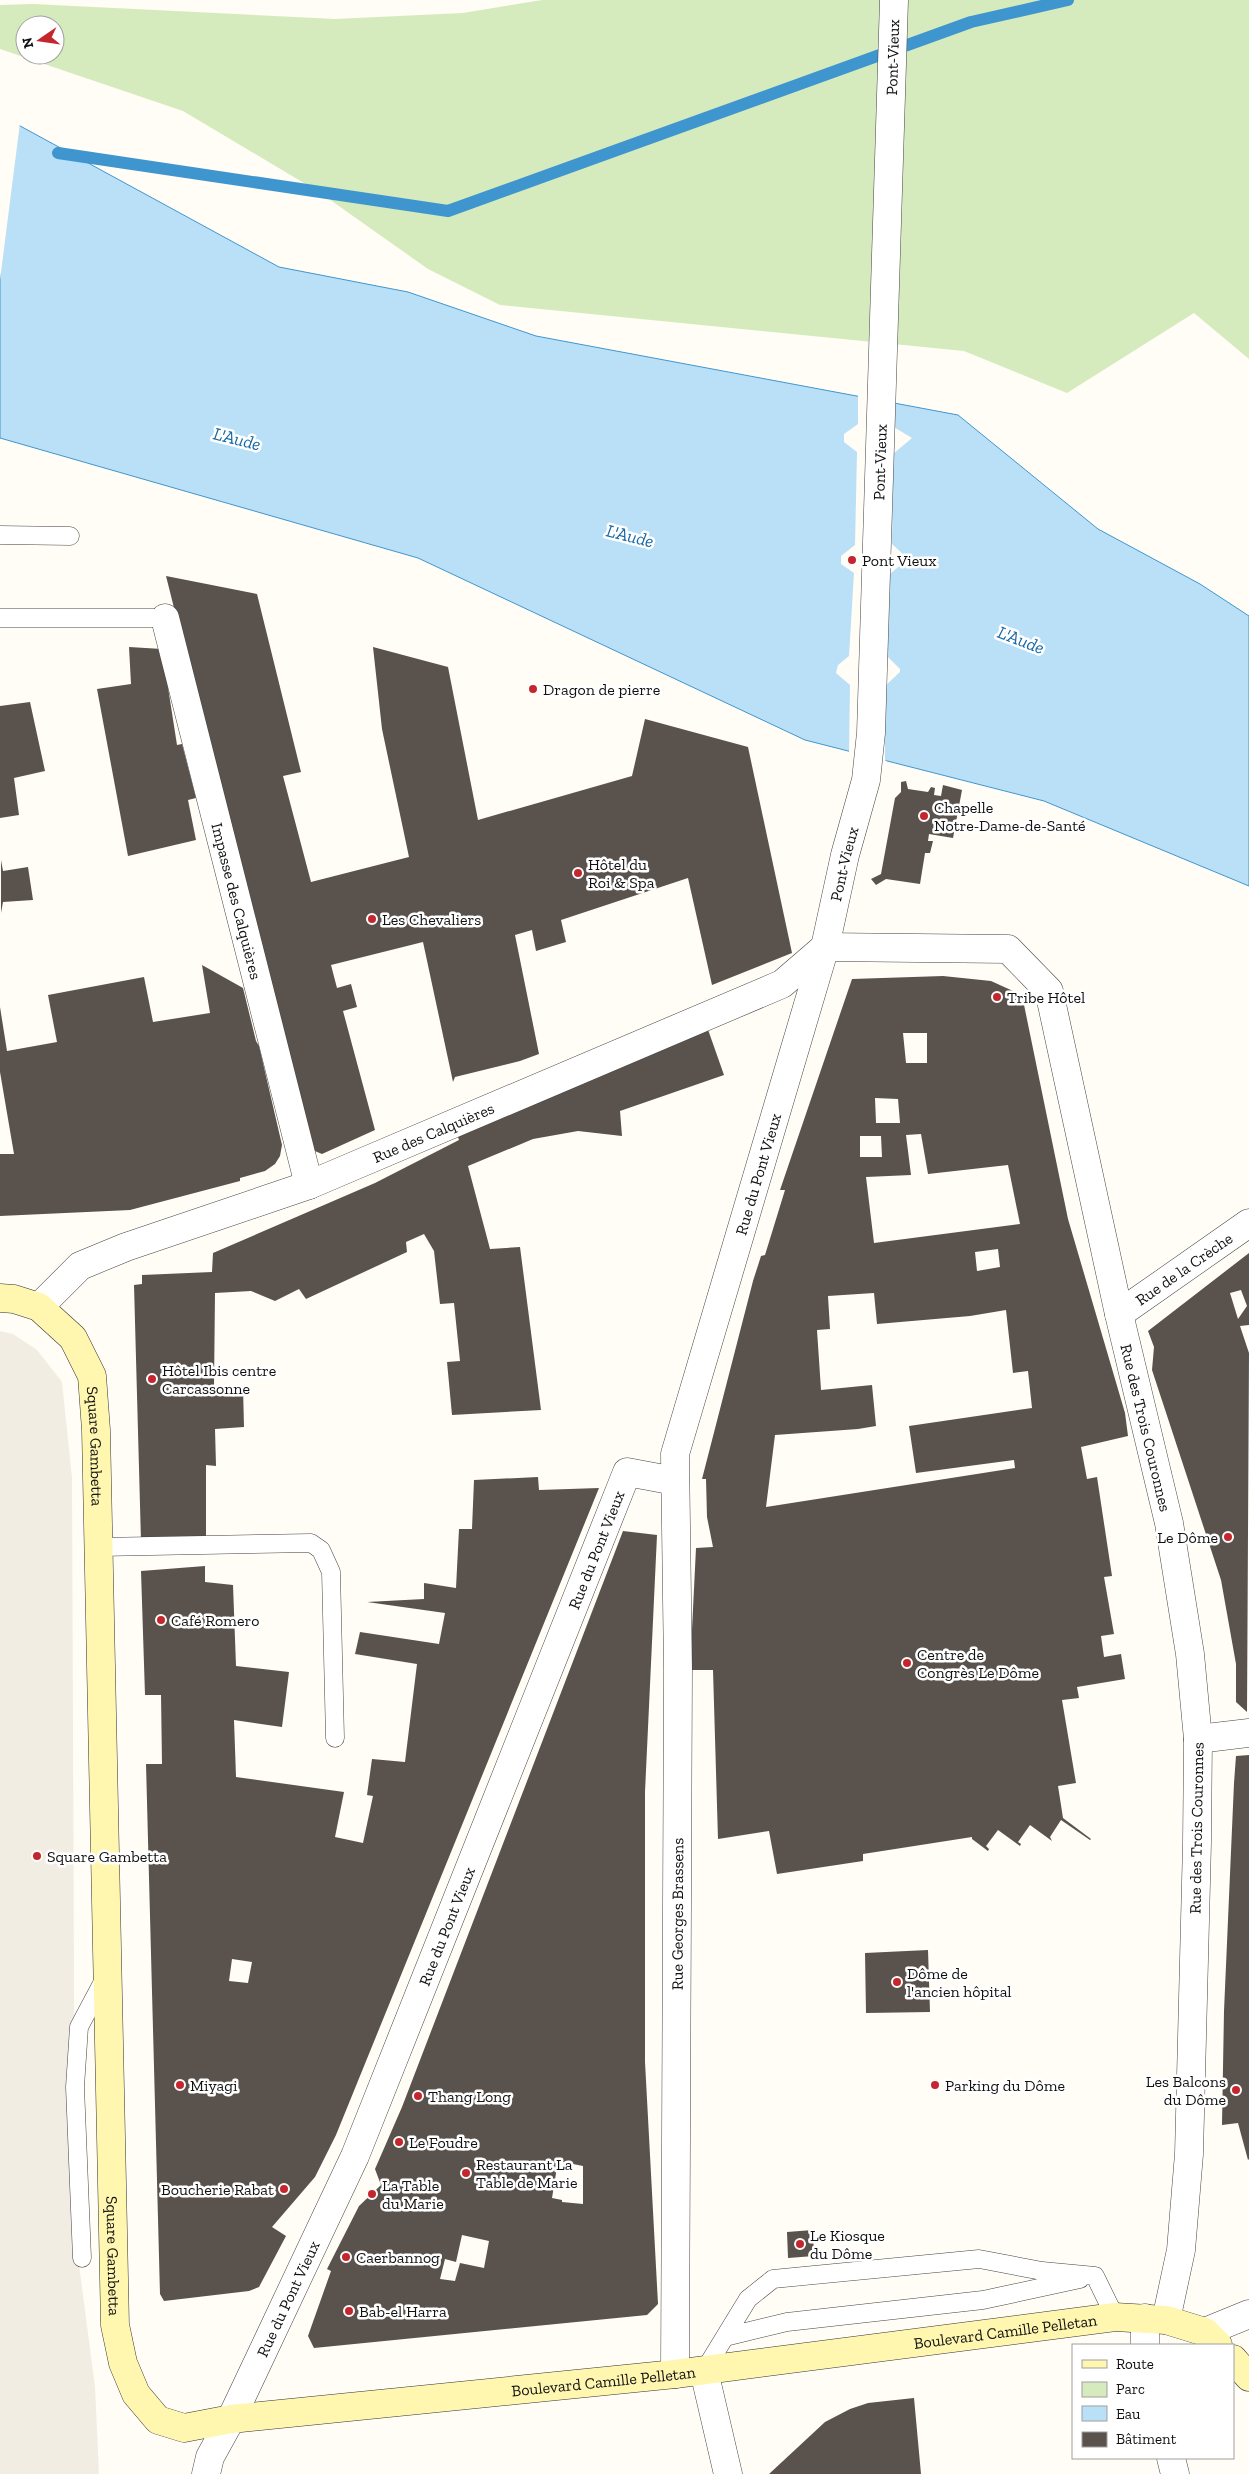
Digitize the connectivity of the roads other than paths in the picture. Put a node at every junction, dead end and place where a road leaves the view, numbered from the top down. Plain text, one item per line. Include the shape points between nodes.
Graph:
1 (894, 0) edge
2 (0, 534) edge
3 (70, 536) dead end
4 (0, 618) edge
5 (165, 618) joint
6 (828, 934) junction
7 (309, 1185) junction
8 (1249, 1223) edge
9 (0, 1298) edge
10 (39, 1307) junction
11 (1119, 1314) junction
12 (675, 1454) joint
13 (675, 1481) junction
14 (99, 1547) junction
15 (1249, 1733) edge
16 (335, 1738) dead end
17 (1198, 1739) junction
18 (108, 1974) junction
19 (82, 2258) dead end
20 (1095, 2276) junction
21 (1249, 2314) edge
22 (1115, 2317) junction
23 (1156, 2319) junction
24 (725, 2337) junction
25 (1211, 2339) edge
26 (1145, 2344) edge
27 (1234, 2361) edge
28 (123, 2363) joint
29 (704, 2371) junction
30 (675, 2374) junction
31 (1249, 2377) edge
32 (231, 2419) junction
33 (1171, 2459) edge
34 (206, 2474) edge
35 (728, 2474) edge
36 (1176, 2474) edge

1 - 6 street, Pont-Vieux via 872,714 866,780
2 - 3 lane
4 - 5 lane
5 - 7 street, Impasse des Calquières
6 - 7 street, Rue des Calquières via 782,984
6 - 11 street, Rue des Trois Couronnes via 1008,949 1048,991
6 - 12 street, Rue du Pont Vieux
7 - 10 street, Rue des Calquières via 126,1247 80,1266
8 - 11 street, Rue de la Crèche
9 - 10 main road, Square Gambetta
10 - 14 main road, Square Gambetta via 73,1338 92,1376
11 - 17 street, Rue des Trois Couronnes via 1169,1524 1190,1654
12 - 13 street, Rue Georges Brassens
13 - 30 street, Rue Georges Brassens via 678,1670
13 - 32 street, Rue du Pont Vieux via 627,1472 355,2156
14 - 16 lane via 310,1543 321,1550 330,1572
14 - 18 main road, Square Gambetta
15 - 17 street
17 - 23 street, Rue des Trois Couronnes via 1189,2154 1181,2250
18 - 19 lane via 78,2027 76,2087
18 - 28 main road, Square Gambetta via 115,2325
20 - 22 lane
20 - 24 lane via 982,2300 787,2322
20 - 24 lane via 979,2259 772,2279 748,2299
21 - 25 street
22 - 23 main road, Boulevard Camille Pelletan
22 - 29 main road, Boulevard Camille Pelletan
23 - 25 main road, Boulevard Camille Pelletan
23 - 26 street, Rue des Trois Couronnes
24 - 29 lane
27 - 31 main road
28 - 32 main road, Boulevard Camille Pelletan via 136,2394 158,2420 184,2428
29 - 30 main road, Boulevard Camille Pelletan
29 - 35 street
30 - 32 main road, Boulevard Camille Pelletan
32 - 34 street via 210,2457
33 - 36 street

